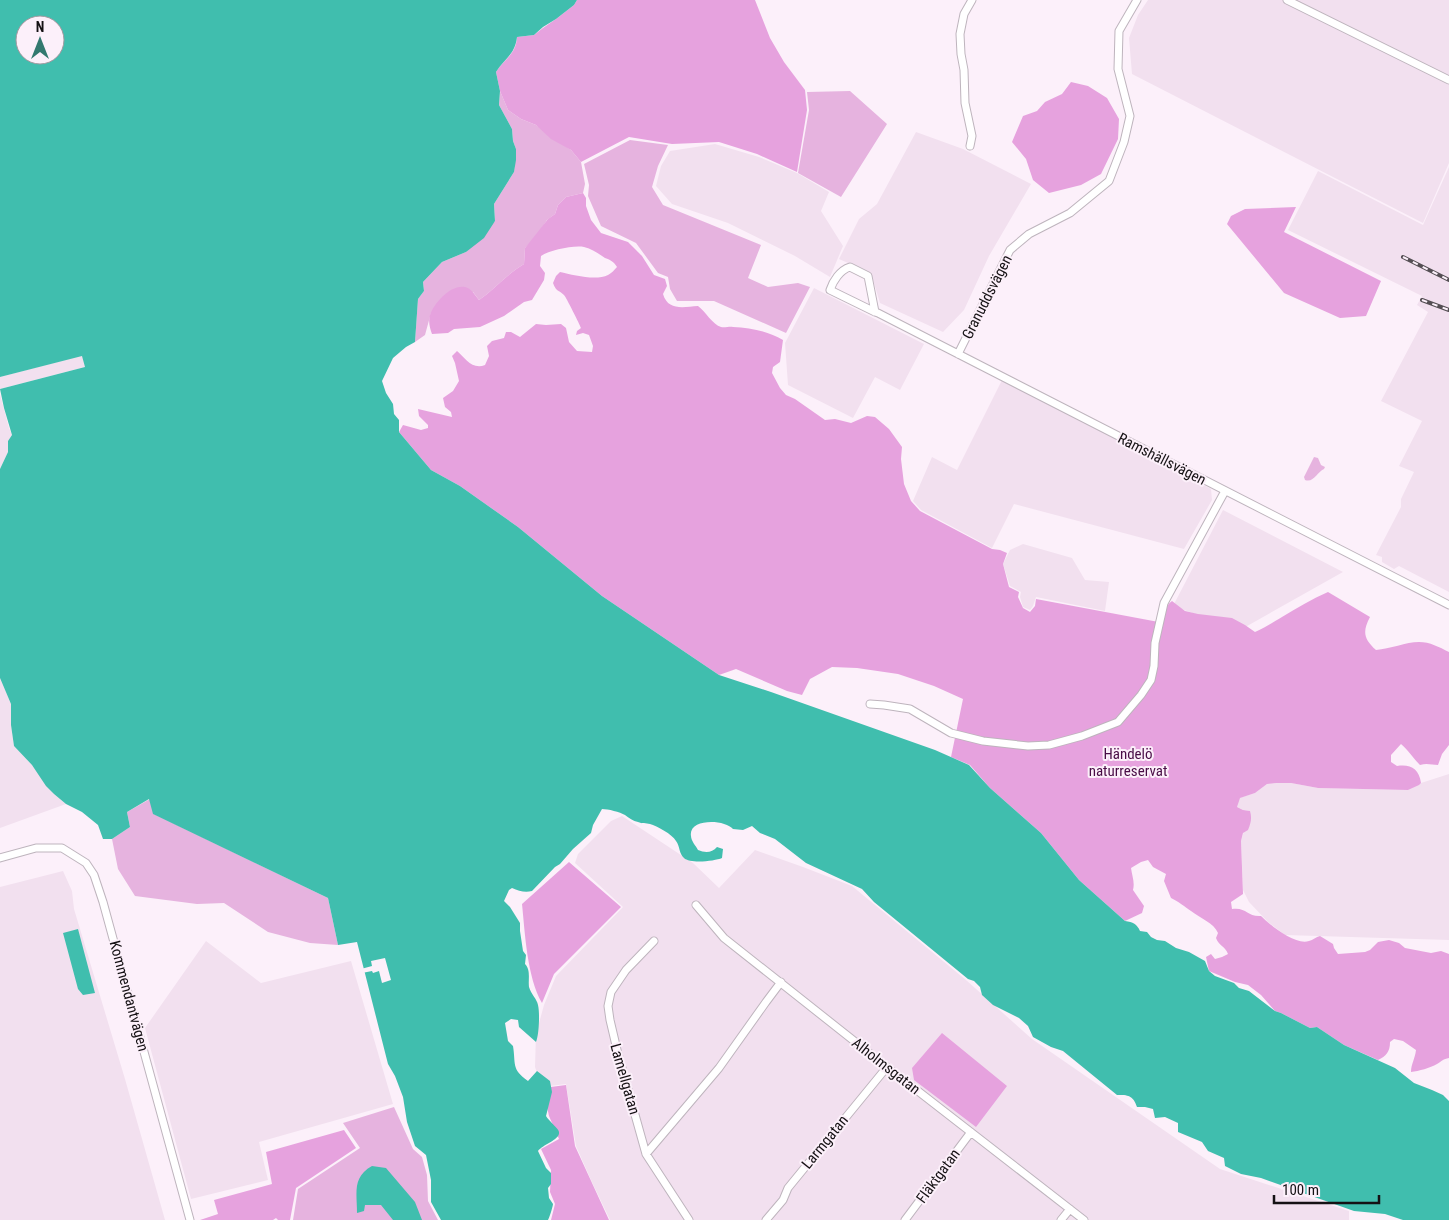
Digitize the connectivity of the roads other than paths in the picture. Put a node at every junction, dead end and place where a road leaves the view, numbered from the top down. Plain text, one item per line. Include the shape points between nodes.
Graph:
1 (972, 0) edge
2 (1136, 0) edge
3 (1287, 0) edge
4 (1449, 80) edge
5 (970, 146) dead end
6 (875, 312) junction
7 (958, 354) junction
8 (1225, 491) junction
9 (1449, 605) edge
10 (870, 704) dead end
11 (0, 858) edge
12 (696, 905) dead end
13 (654, 941) dead end
14 (781, 982) junction
15 (887, 1067) junction
16 (970, 1132) junction
17 (646, 1154) junction
18 (1070, 1209) junction
19 (190, 1220) edge
20 (689, 1220) edge
21 (766, 1220) edge
22 (905, 1220) edge
23 (1061, 1220) edge
24 (1084, 1220) edge

1 - 5 street via 964,14 960,34 965,103 972,136
2 - 7 street, Granuddsvägen via 1119,31 1118,69 1130,116 1109,181 1070,213 1029,234 1010,250
3 - 4 street
6 - 6 street, Ramshällsvägen via 830,290 846,268 868,276
6 - 7 street, Ramshällsvägen
7 - 8 street, Ramshällsvägen
8 - 9 street, Ramshällsvägen
8 - 10 street via 1164,603 1151,680 1118,722 1049,745 1028,746 983,741 951,733 910,710
11 - 19 street, Kommendantvägen via 36,848 62,848 86,863 94,875
12 - 14 street, Alholmsgatan via 724,938
13 - 17 street, Lamellgatan via 626,970 611,992 608,1006
14 - 15 street, Alholmsgatan
14 - 17 street via 719,1068
15 - 16 street, Alholmsgatan
15 - 21 street, Larmgatan via 788,1188
16 - 18 street, Alholmsgatan
16 - 22 street, Fläktgatan
17 - 20 street, Lamellgatan
18 - 23 street
18 - 24 street, Alholmsgatan

